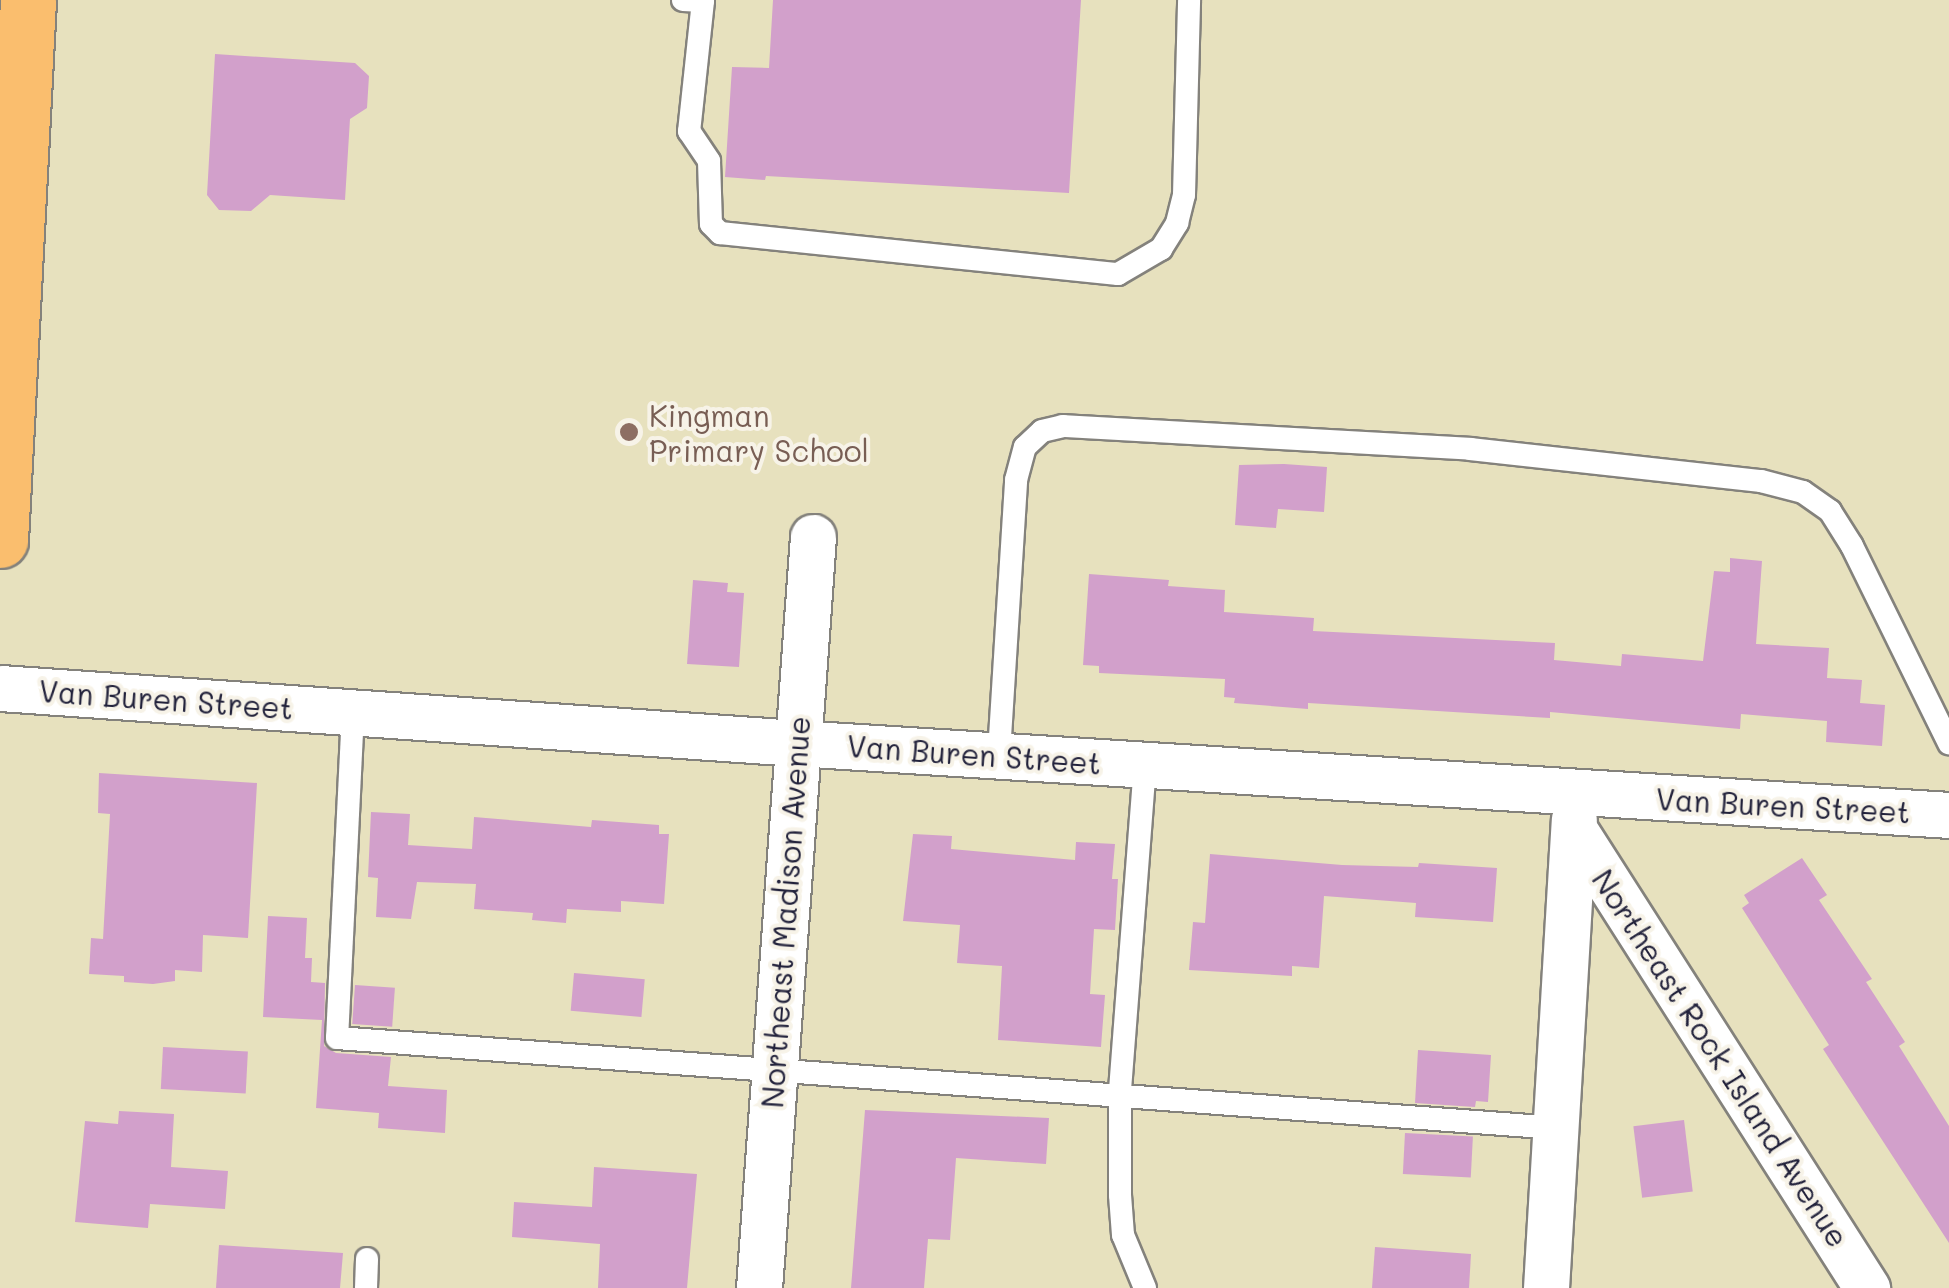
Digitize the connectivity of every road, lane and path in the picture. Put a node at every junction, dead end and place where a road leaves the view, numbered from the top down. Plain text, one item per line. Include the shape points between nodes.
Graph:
1 (28, 0) edge
2 (683, 0) edge
3 (1189, 0) edge
4 (814, 537) dead end
5 (0, 540) edge
6 (0, 688) edge
7 (353, 712) junction
8 (1949, 743) edge
9 (796, 744) junction
10 (998, 753) junction
11 (1145, 766) junction
12 (1575, 811) junction
13 (1949, 815) edge
14 (774, 1070) junction
15 (1121, 1096) junction
16 (1556, 1128) junction
17 (368, 1259) dead end
18 (366, 1288) edge
19 (759, 1288) edge
20 (1145, 1288) edge
21 (1546, 1288) edge
22 (1868, 1288) edge

1 - 5 main road
2 - 3 lane via 703,2 689,132 709,162 711,224 720,233 1118,274 1161,249 1181,209
4 - 9 street, Northeast Madison Avenue
6 - 7 street, Van Buren Street
7 - 9 street, Van Buren Street
7 - 14 lane via 337,1038
8 - 10 lane via 1852,546 1830,511 1803,492 1761,481 1470,449 1063,426 1042,431 1026,447 1016,480
9 - 10 street, Van Buren Street
9 - 14 street, Northeast Madison Avenue
10 - 11 street, Van Buren Street
11 - 12 street, Van Buren Street
11 - 15 lane
12 - 13 street, Van Buren Street
12 - 16 street
12 - 22 street, Northeast Rock Island Avenue
14 - 15 lane
14 - 19 street, Northeast Madison Avenue
15 - 16 lane
15 - 20 lane via 1123,1235
16 - 21 street
17 - 18 lane

